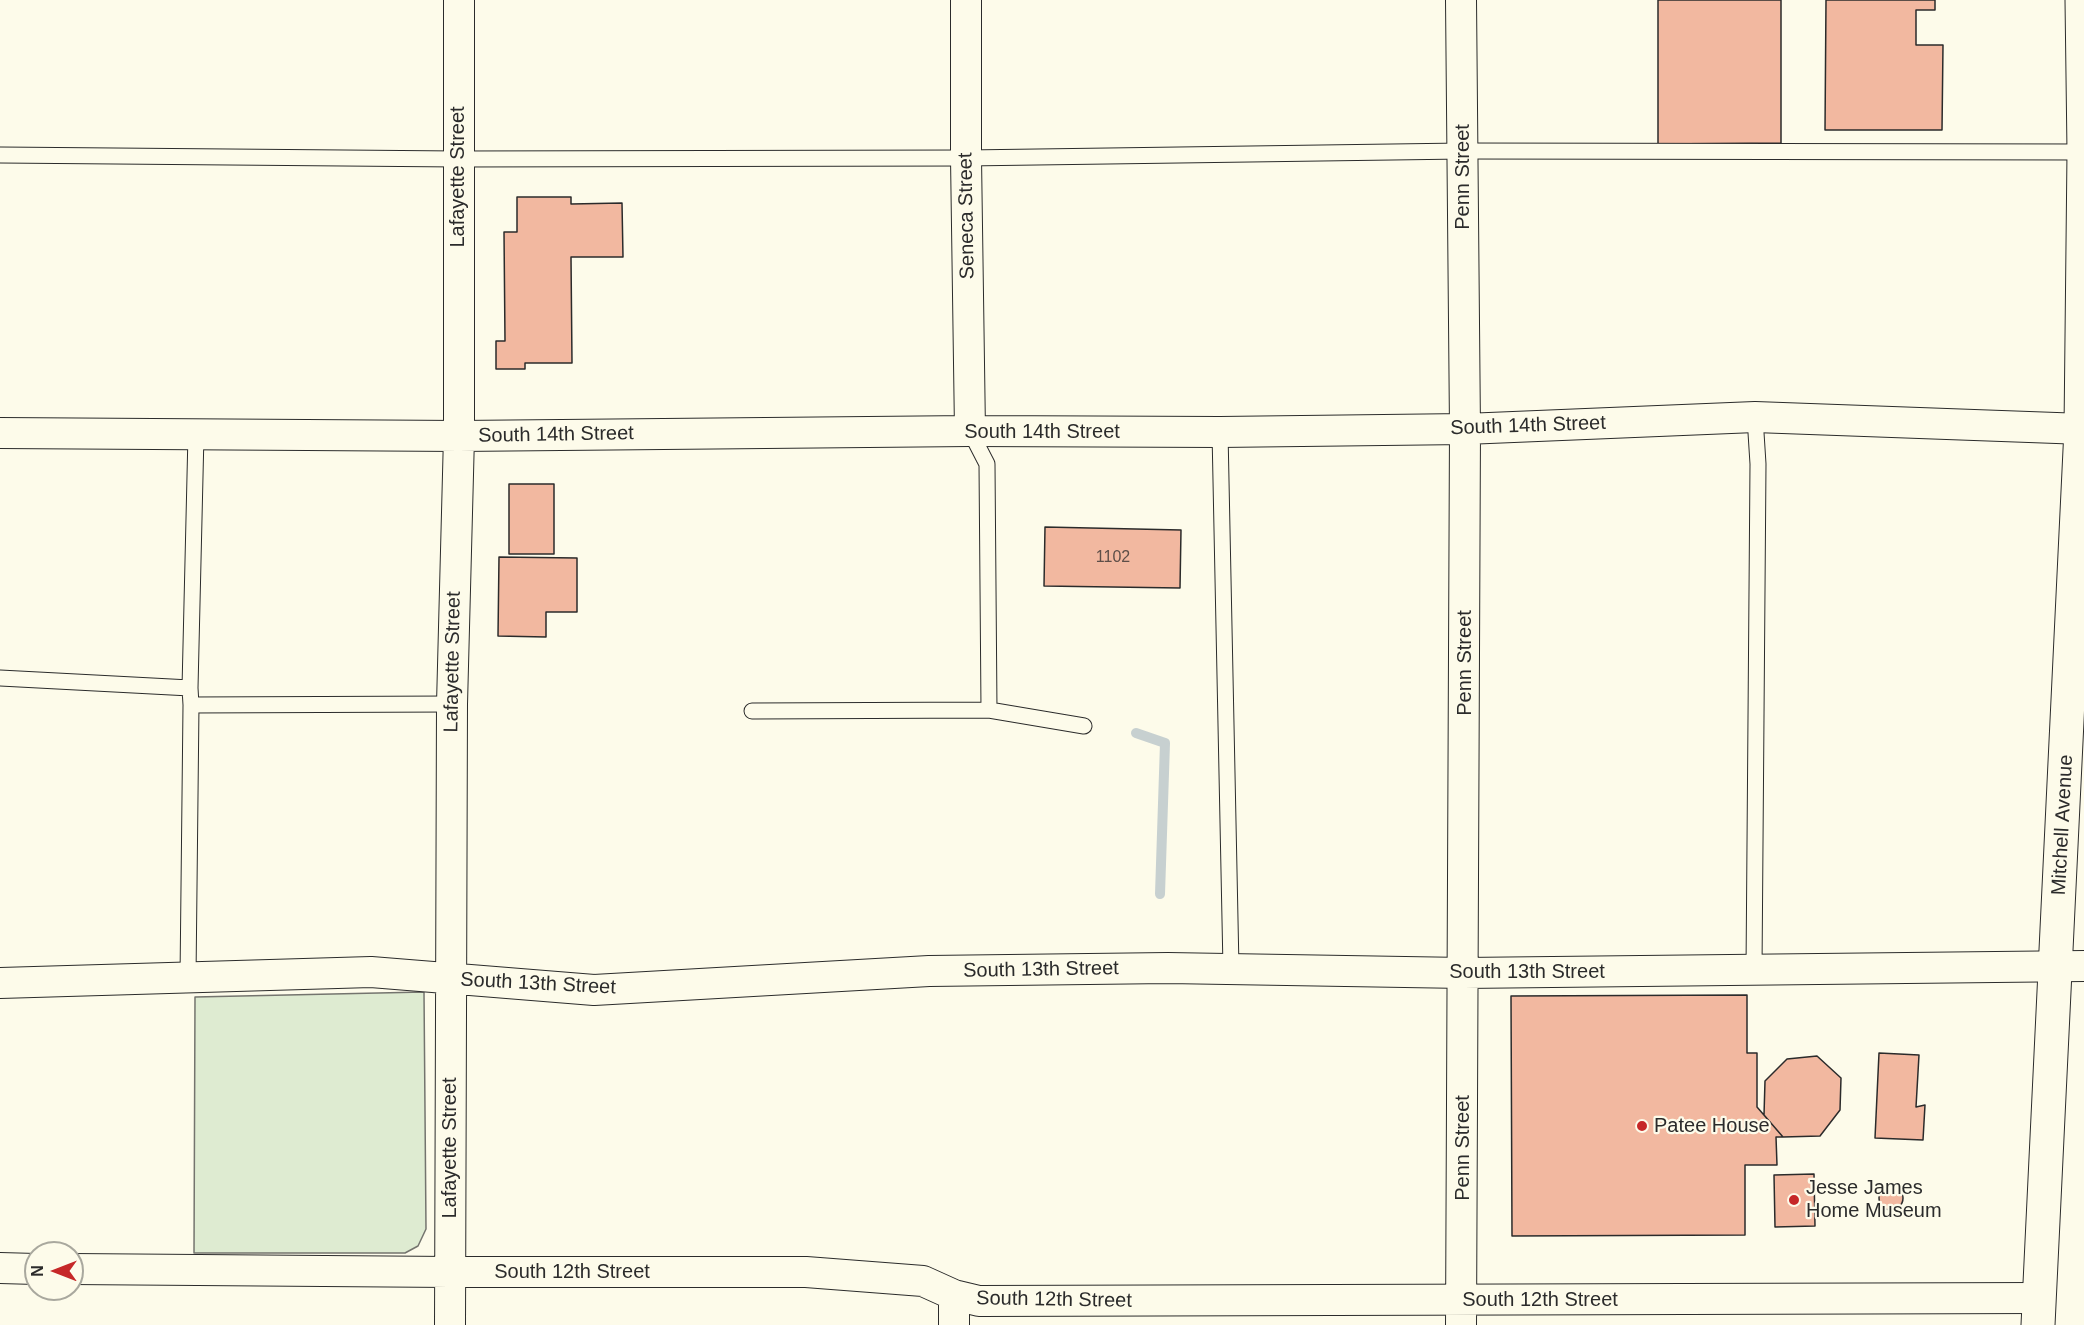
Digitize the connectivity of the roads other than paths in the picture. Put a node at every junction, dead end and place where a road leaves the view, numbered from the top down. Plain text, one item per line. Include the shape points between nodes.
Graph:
1 (459, 0) edge
2 (966, 0) edge
3 (1461, 0) edge
4 (2082, 0) edge
5 (1463, 151) junction
6 (2084, 152) edge
7 (0, 155) edge
8 (966, 158) junction
9 (458, 159) junction
10 (1755, 417) junction
11 (1465, 429) junction
12 (2082, 429) edge
13 (970, 431) junction
14 (1220, 432) junction
15 (0, 433) edge
16 (196, 434) junction
17 (459, 436) junction
18 (0, 678) edge
19 (190, 688) junction
20 (452, 704) junction
21 (191, 705) junction
22 (989, 710) junction
23 (752, 711) dead end
24 (1084, 726) dead end
25 (2070, 966) edge
26 (1231, 968) junction
27 (1754, 970) junction
28 (1464, 973) junction
29 (189, 978) junction
30 (450, 979) junction
31 (0, 983) edge
32 (0, 1268) edge
33 (24, 1269) edge
34 (84, 1269) edge
35 (450, 1272) junction
36 (954, 1294) junction
37 (2039, 1311) edge
38 (1461, 1313) edge
39 (450, 1325) edge
40 (954, 1325) edge

1 - 9 street, Lafayette Street
2 - 8 street, Seneca Street
3 - 5 street, Penn Street
4 - 6 main road, Mitchell Avenue
5 - 6 lane
5 - 8 lane
5 - 11 street, Penn Street
6 - 12 main road, Mitchell Avenue
7 - 9 lane
8 - 9 lane
8 - 13 street, Seneca Street
9 - 17 street, Lafayette Street
10 - 11 street, South 14th Street
10 - 12 street, South 14th Street
10 - 27 lane via 1758,476
11 - 14 street, South 14th Street
11 - 28 street, Penn Street
12 - 25 main road, Mitchell Avenue
13 - 14 street, South 14th Street
13 - 17 street, South 14th Street
13 - 22 lane via 987,464
14 - 26 lane
15 - 16 street, South 14th Street
16 - 17 street, South 14th Street
16 - 19 lane
17 - 20 street, Lafayette Street
18 - 19 lane
19 - 21 lane
20 - 21 lane
20 - 30 street, Lafayette Street
21 - 29 lane
22 - 23 lane
22 - 24 lane
25 - 27 street, South 13th Street
25 - 37 main road, Mitchell Avenue
26 - 28 street, South 13th Street
26 - 30 street, South 13th Street via 929,971 594,990
27 - 28 street, South 13th Street
28 - 38 street, Penn Street
29 - 30 street, South 13th Street via 371,972
29 - 31 street, South 13th Street
30 - 35 street, Lafayette Street
32 - 33 street
34 - 35 street, South 12th Street
35 - 36 street, South 12th Street via 806,1272 923,1281
35 - 39 street, Lafayette Street
36 - 38 street, South 12th Street via 979,1302
36 - 40 street
37 - 38 street, South 12th Street

